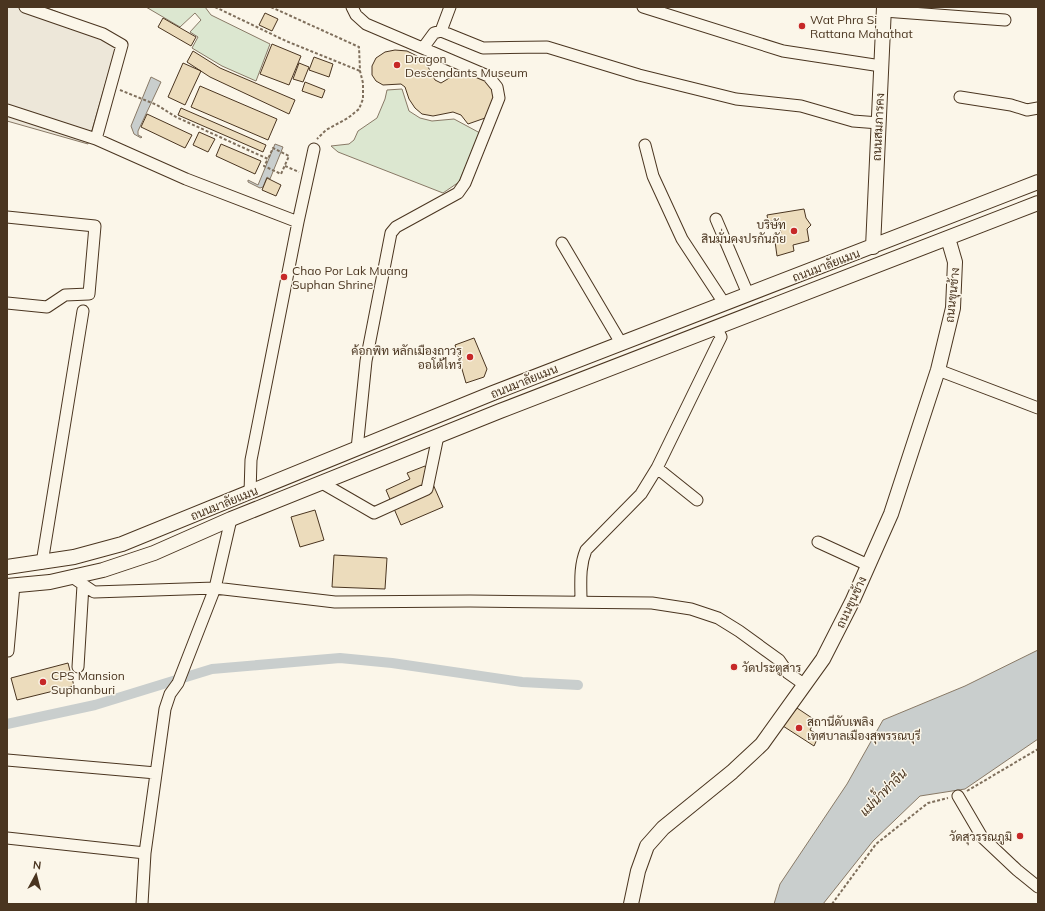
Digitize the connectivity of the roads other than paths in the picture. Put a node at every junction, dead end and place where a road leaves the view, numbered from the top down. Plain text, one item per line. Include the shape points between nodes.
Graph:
1 (25, 7) edge
2 (352, 7) edge
3 (450, 7) edge
4 (643, 7) edge
5 (884, 9) edge
6 (1005, 20) dead end
7 (441, 31) junction
8 (423, 48) junction
9 (882, 66) junction
10 (960, 97) dead end
11 (1038, 108) edge
12 (7, 110) edge
13 (879, 123) junction
14 (96, 139) junction
15 (645, 145) dead end
16 (314, 149) dead end
17 (1038, 182) edge
18 (1038, 203) edge
19 (7, 217) edge
20 (716, 219) dead end
21 (298, 222) junction
22 (948, 238) junction
23 (562, 243) dead end
24 (873, 247) junction
25 (748, 294) junction
26 (7, 303) edge
27 (724, 303) junction
28 (83, 311) dead end
29 (716, 327) junction
30 (621, 343) junction
31 (938, 370) junction
32 (493, 393) junction
33 (1038, 408) edge
34 (500, 411) junction
35 (438, 436) junction
36 (357, 449) junction
37 (657, 468) junction
38 (322, 483) junction
39 (250, 493) junction
40 (698, 500) dead end
41 (256, 510) junction
42 (231, 519) junction
43 (818, 542) dead end
44 (42, 563) junction
45 (868, 565) junction
46 (7, 567) edge
47 (77, 581) junction
48 (11, 585) edge
49 (215, 588) junction
50 (581, 602) junction
51 (8, 651) dead end
52 (78, 667) dead end
53 (805, 685) junction
54 (7, 760) edge
55 (156, 773) junction
56 (958, 796) road end
57 (7, 838) edge
58 (145, 853) junction
59 (1038, 887) edge
60 (142, 904) edge
61 (631, 904) edge

1 - 14 street via 103,34 122,45
2 - 8 street via 366,24
3 - 7 street
4 - 9 street via 783,51
5 - 6 street
5 - 9 main road, ถนนสมภารคง
7 - 8 street via 434,33
7 - 13 street via 483,48 547,47 639,75 736,99 801,106 853,121
8 - 36 street via 488,76 497,87 499,98 465,183 458,193 396,227 391,233 366,361
9 - 13 main road, ถนนสมภารคง
10 - 11 street via 1028,110
12 - 14 street
13 - 24 main road, ถนนสมภารคง
14 - 21 street via 186,179
15 - 27 street via 653,176 682,239
16 - 21 street
17 - 24 main road, ถนนมาลัยแมน
18 - 22 main road, ถนนมาลัยแมน
19 - 26 street via 95,226 89,294 65,295 47,307
20 - 25 street
21 - 39 street via 251,460
22 - 29 main road, ถนนมาลัยแมน
22 - 31 main road, ถนนขุนช้าง via 955,262 953,308
23 - 30 street
24 - 25 main road, ถนนมาลัยแมน
25 - 27 main road, ถนนมาลัยแมน
27 - 30 main road, ถนนมาลัยแมน
28 - 44 street
29 - 34 main road, ถนนมาลัยแมน
29 - 37 street via 721,338
30 - 32 main road, ถนนมาลัยแมน
31 - 33 street
31 - 45 main road, ถนนขุนช้าง via 892,514
32 - 34 main road
32 - 36 main road, ถนนมาลัยแมน
34 - 35 main road, ถนนมาลัยแมน
35 - 38 main road, ถนนมาลัยแมน
35 - 38 street via 426,489 374,513
36 - 39 main road, ถนนมาลัยแมน
37 - 40 street
37 - 50 street via 641,494 586,550 581,568
38 - 41 main road, ถนนมาลัยแมน
39 - 41 main road
39 - 44 main road, ถนนมาลัยแมน via 122,544 93,553
41 - 42 main road, ถนนมาลัยแมน
42 - 47 main road, ถนนมาลัยแมน via 128,563
42 - 49 street
43 - 45 street
44 - 46 main road, ถนนมาลัยแมน
45 - 53 main road, ถนนขุนช้าง via 823,659
47 - 48 main road, ถนนมาลัยแมน
47 - 49 street via 94,592
47 - 52 street
48 - 51 street
49 - 50 street via 335,602
49 - 55 street via 178,683 170,694 165,709
50 - 53 street via 652,603 691,609 718,618 779,660 788,673
53 - 61 main road, ถนนขุนช้าง via 762,744 663,828 647,846 638,870
54 - 55 street
55 - 58 street
56 - 59 street via 982,837
57 - 58 street
58 - 60 street

